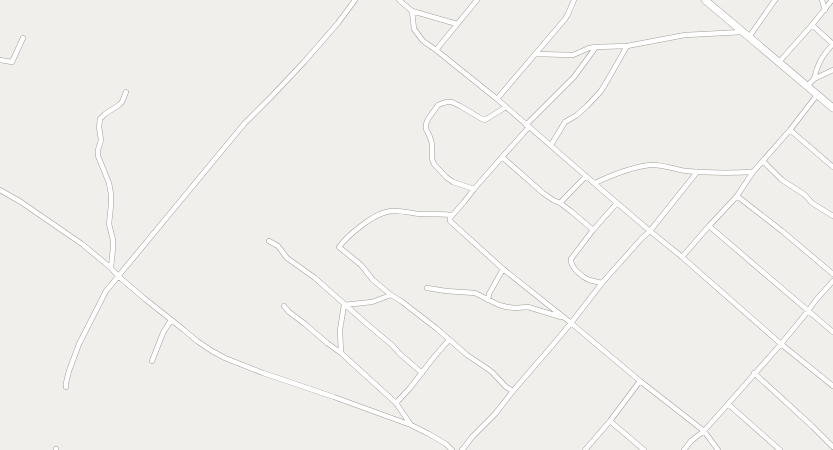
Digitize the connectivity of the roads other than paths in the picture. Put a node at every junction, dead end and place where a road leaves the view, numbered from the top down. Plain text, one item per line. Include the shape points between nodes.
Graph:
1 (355, 0) edge
2 (399, 0) edge
3 (477, 0) edge
4 (574, 0) edge
5 (705, 0) edge
6 (769, 0) edge
7 (775, 0) edge
8 (822, 0) edge
9 (832, 0) edge
10 (770, 6) junction
11 (825, 10) junction
12 (412, 11) junction
13 (457, 24) junction
14 (812, 25) junction
15 (746, 34) junction
16 (23, 38) dead end
17 (833, 44) edge
18 (627, 46) junction
19 (596, 47) junction
20 (436, 50) junction
21 (535, 54) junction
22 (0, 60) edge
23 (779, 62) junction
24 (833, 70) edge
25 (814, 79) junction
26 (807, 86) junction
27 (126, 92) dead end
28 (817, 95) junction
29 (497, 99) junction
30 (506, 107) junction
31 (833, 108) edge
32 (528, 126) junction
33 (790, 130) junction
34 (550, 145) junction
35 (502, 156) junction
36 (762, 161) junction
37 (833, 167) edge
38 (697, 172) junction
39 (753, 172) junction
40 (586, 176) junction
41 (595, 183) junction
42 (474, 189) junction
43 (0, 190) edge
44 (737, 196) junction
45 (560, 203) junction
46 (617, 203) junction
47 (452, 215) junction
48 (833, 216) edge
49 (709, 226) junction
50 (593, 230) junction
51 (650, 231) junction
52 (269, 241) dead end
53 (682, 257) junction
54 (111, 268) junction
55 (503, 269) junction
56 (833, 274) edge
57 (118, 276) junction
58 (833, 281) edge
59 (602, 283) junction
60 (427, 288) dead end
61 (391, 295) junction
62 (488, 300) junction
63 (344, 305) junction
64 (284, 306) dead end
65 (808, 311) junction
66 (564, 318) junction
67 (171, 320) junction
68 (571, 323) junction
69 (833, 332) edge
70 (449, 340) junction
71 (781, 344) junction
72 (341, 353) junction
73 (152, 361) dead end
74 (422, 373) junction
75 (754, 374) junction
76 (640, 382) junction
77 (833, 386) edge
78 (66, 387) dead end
79 (513, 391) junction
80 (396, 403) junction
81 (728, 404) junction
82 (610, 421) junction
83 (411, 425) junction
84 (704, 431) junction
85 (833, 448) edge
86 (452, 450) edge
87 (462, 450) edge
88 (585, 450) edge
89 (644, 450) edge
90 (684, 450) edge
91 (718, 450) edge
92 (780, 450) edge
93 (829, 450) edge

1 - 57 street via 309,57 244,124
2 - 12 street
3 - 13 street
4 - 21 street via 565,19
5 - 15 main road
6 - 10 street
7 - 10 street
8 - 11 street
9 - 11 street
10 - 15 street
11 - 14 street
12 - 13 street
12 - 20 street via 414,29 423,41
13 - 20 street
14 - 17 street
14 - 23 street
15 - 18 street via 685,35
15 - 23 main road
16 - 22 street via 12,62
17 - 25 street via 819,62
18 - 19 street
18 - 34 street via 601,91 587,106 565,122
19 - 21 street via 573,55
19 - 32 street via 574,77
20 - 29 street
21 - 29 street
23 - 26 main road
24 - 25 street
25 - 26 street
26 - 28 main road
27 - 54 street via 122,102 100,119 99,127 101,140 98,156 111,194
28 - 31 main road
28 - 33 street
29 - 30 street
30 - 32 street
30 - 42 street via 485,120 452,102 443,103 438,105 426,124 434,164 453,182
32 - 34 street
32 - 35 street
33 - 36 street
33 - 37 street
34 - 40 street
35 - 42 street
35 - 45 street via 543,193
36 - 39 street
36 - 48 street via 782,180
38 - 39 street
38 - 41 street via 649,165 612,175
38 - 51 street
39 - 44 street
40 - 41 street
40 - 45 street
41 - 46 street
42 - 47 street
43 - 54 street via 82,244
44 - 49 street
44 - 56 street
45 - 50 street
46 - 50 street
46 - 51 street
47 - 55 street via 450,220
47 - 61 street via 387,211 370,220 339,247
49 - 53 street
49 - 65 street
50 - 59 street via 570,261 584,277
51 - 53 street
51 - 59 street
52 - 63 street via 278,246 287,258 315,278
53 - 71 street
54 - 57 street
55 - 62 street
55 - 66 street
57 - 67 street
57 - 78 street via 106,290 79,344
58 - 65 street
59 - 68 street
60 - 62 street via 475,293
61 - 63 street via 372,302
61 - 70 street via 428,321
62 - 66 street via 507,307 528,307
63 - 72 street via 340,330
63 - 74 street
64 - 72 street
65 - 69 street
65 - 71 street
66 - 68 street
67 - 73 street
67 - 83 street via 197,341 225,358
68 - 76 street
68 - 79 street
70 - 74 street
70 - 79 street via 485,366
71 - 75 street
71 - 77 street
72 - 80 street
74 - 80 street
75 - 81 street
75 - 85 street
76 - 82 street
76 - 84 street
79 - 87 street
80 - 83 street
81 - 84 street
81 - 92 street
82 - 88 street
82 - 89 street
83 - 86 street
84 - 90 street
84 - 91 street
85 - 93 street

